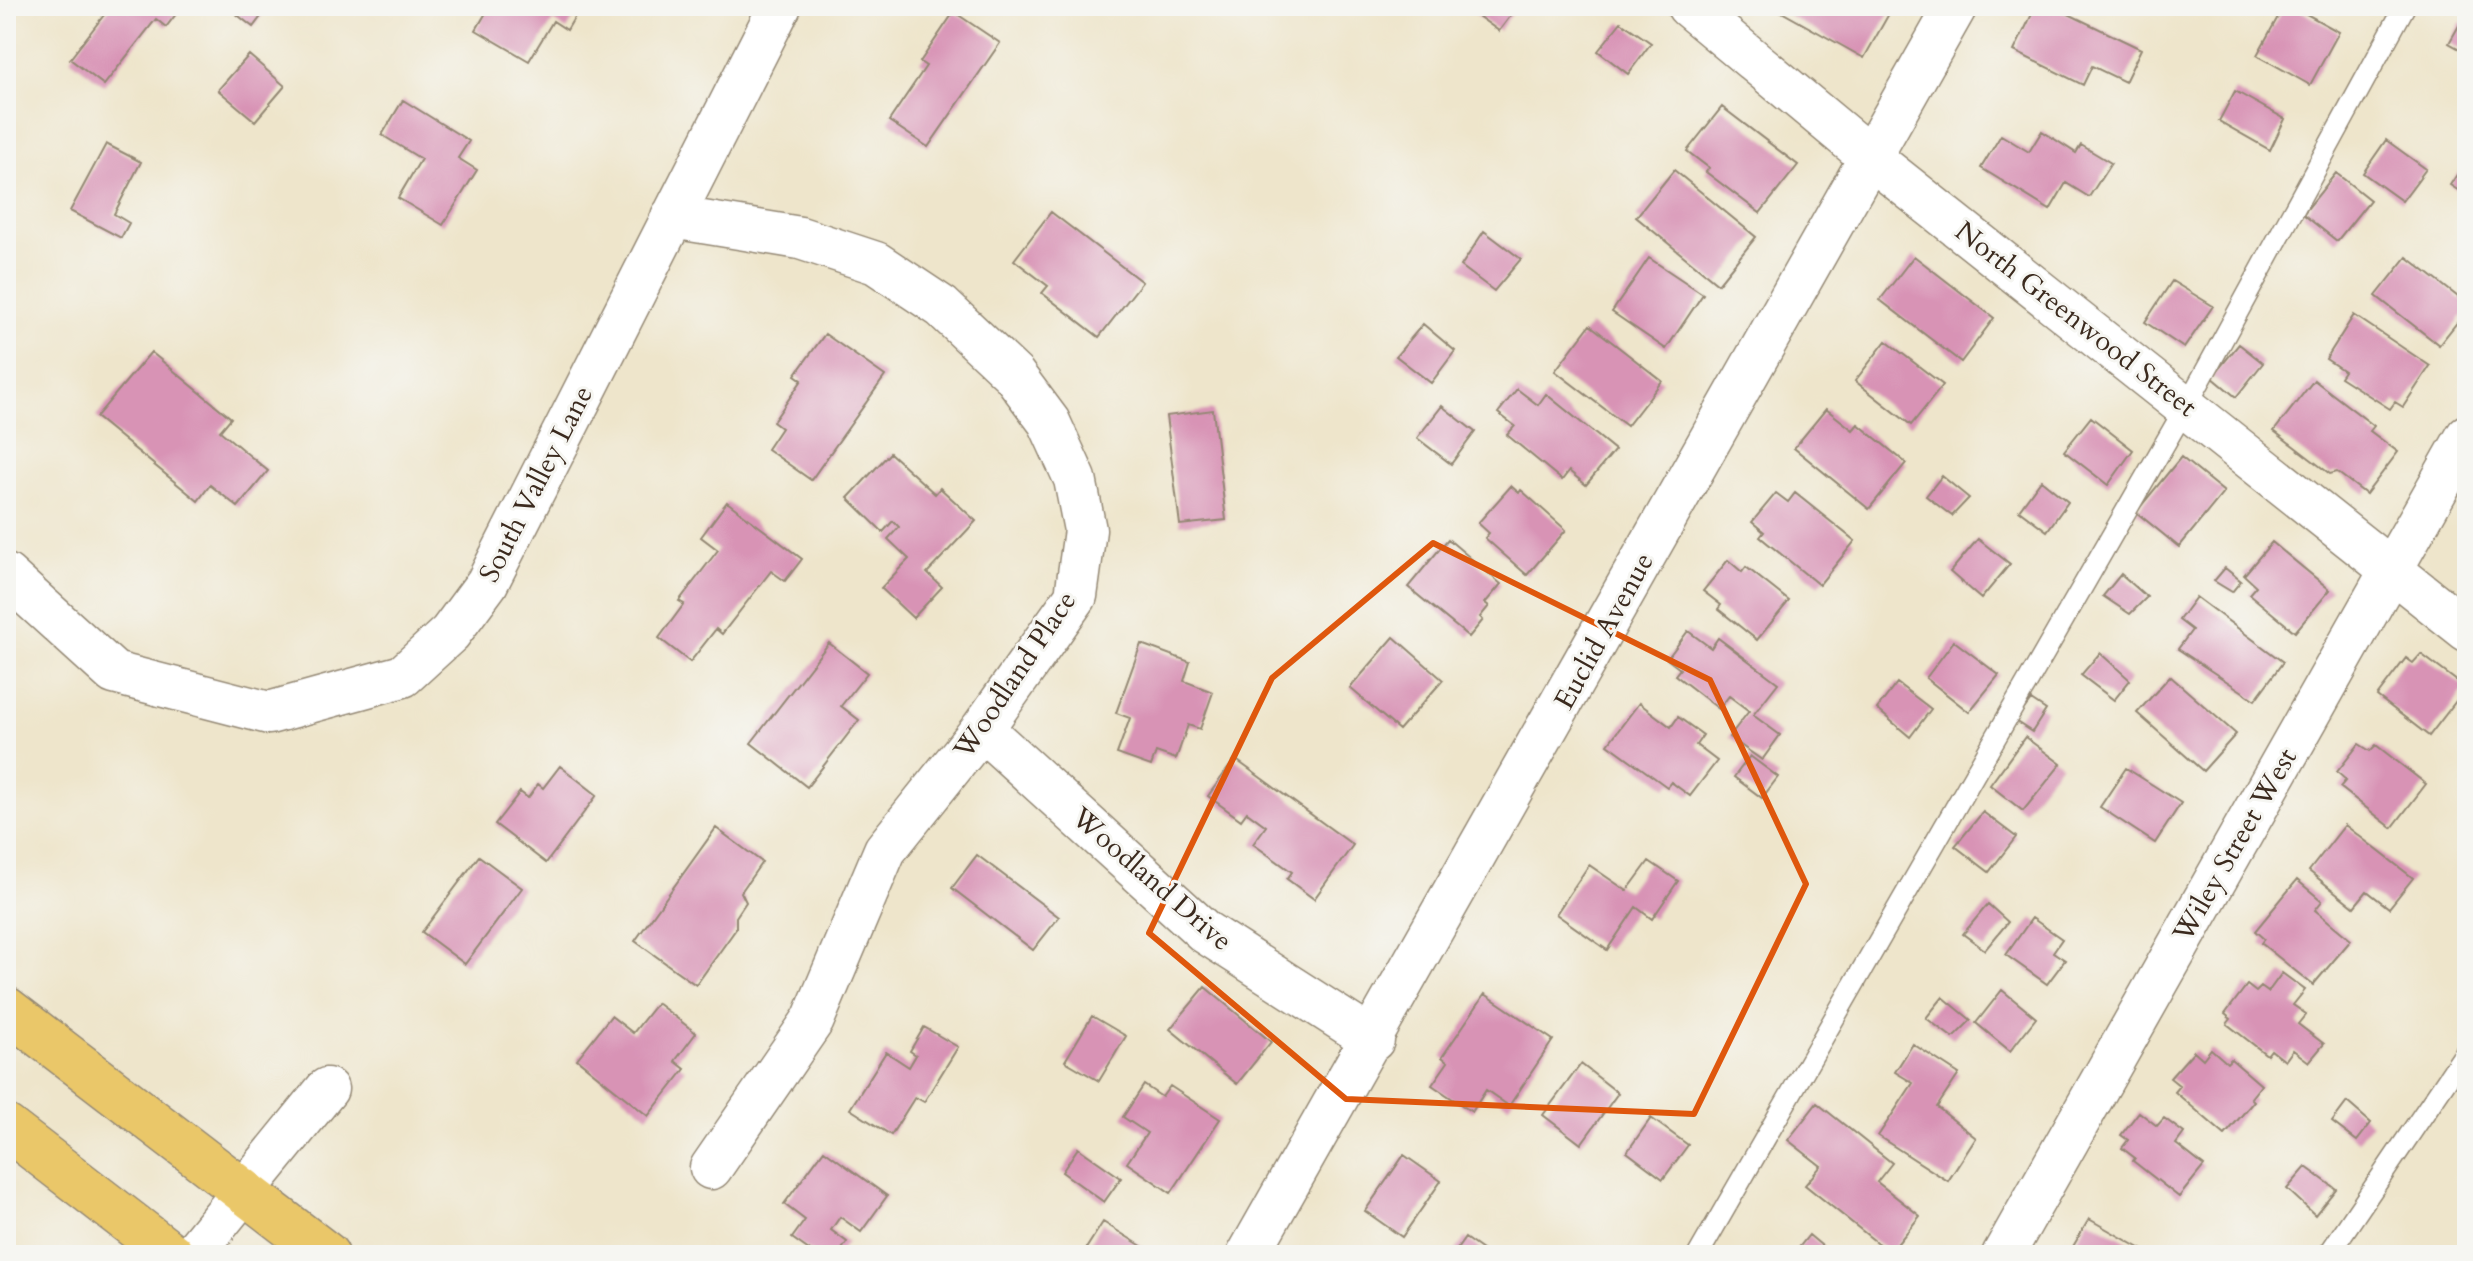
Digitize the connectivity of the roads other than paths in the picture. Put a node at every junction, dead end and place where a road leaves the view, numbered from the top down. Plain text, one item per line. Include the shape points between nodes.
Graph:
1 (780, 6) edge
2 (1688, 6) edge
3 (1956, 6) edge
4 (2405, 6) edge
5 (1871, 158) junction
6 (672, 217) junction
7 (2187, 405) junction
8 (2467, 436) edge
9 (2391, 571) junction
10 (6, 575) edge
11 (2467, 630) edge
12 (982, 729) junction
13 (6, 1009) edge
14 (1373, 1040) junction
15 (2467, 1050) edge
16 (327, 1089) dead end
17 (6, 1127) edge
18 (711, 1168) dead end
19 (245, 1192) junction
20 (172, 1255) edge
21 (192, 1255) edge
22 (327, 1255) edge
23 (1248, 1255) edge
24 (1698, 1255) edge
25 (2003, 1255) edge
26 (2328, 1255) edge

1 - 6 street, South Valley Lane
2 - 5 street, North Greenwood Street
3 - 5 street, Euclid Avenue
4 - 7 lane
5 - 7 street, North Greenwood Street
5 - 14 street, Euclid Avenue
6 - 10 street, South Valley Lane via 487,583 450,633 403,676 269,713 114,673
6 - 12 street, Woodland Place via 800,238 876,263 942,307 1014,375 1049,422 1075,479 1085,530 1076,596
7 - 9 street, North Greenwood Street
7 - 24 lane
8 - 9 street, Wiley Street West
9 - 11 street, North Greenwood Street
9 - 25 street, Wiley Street West
12 - 14 street, Woodland Drive via 1205,932
12 - 18 street, Woodland Place via 885,850 813,1020
13 - 19 main road
14 - 23 street, Euclid Avenue
15 - 26 lane
16 - 19 street
17 - 20 main road
19 - 21 street
19 - 22 main road

